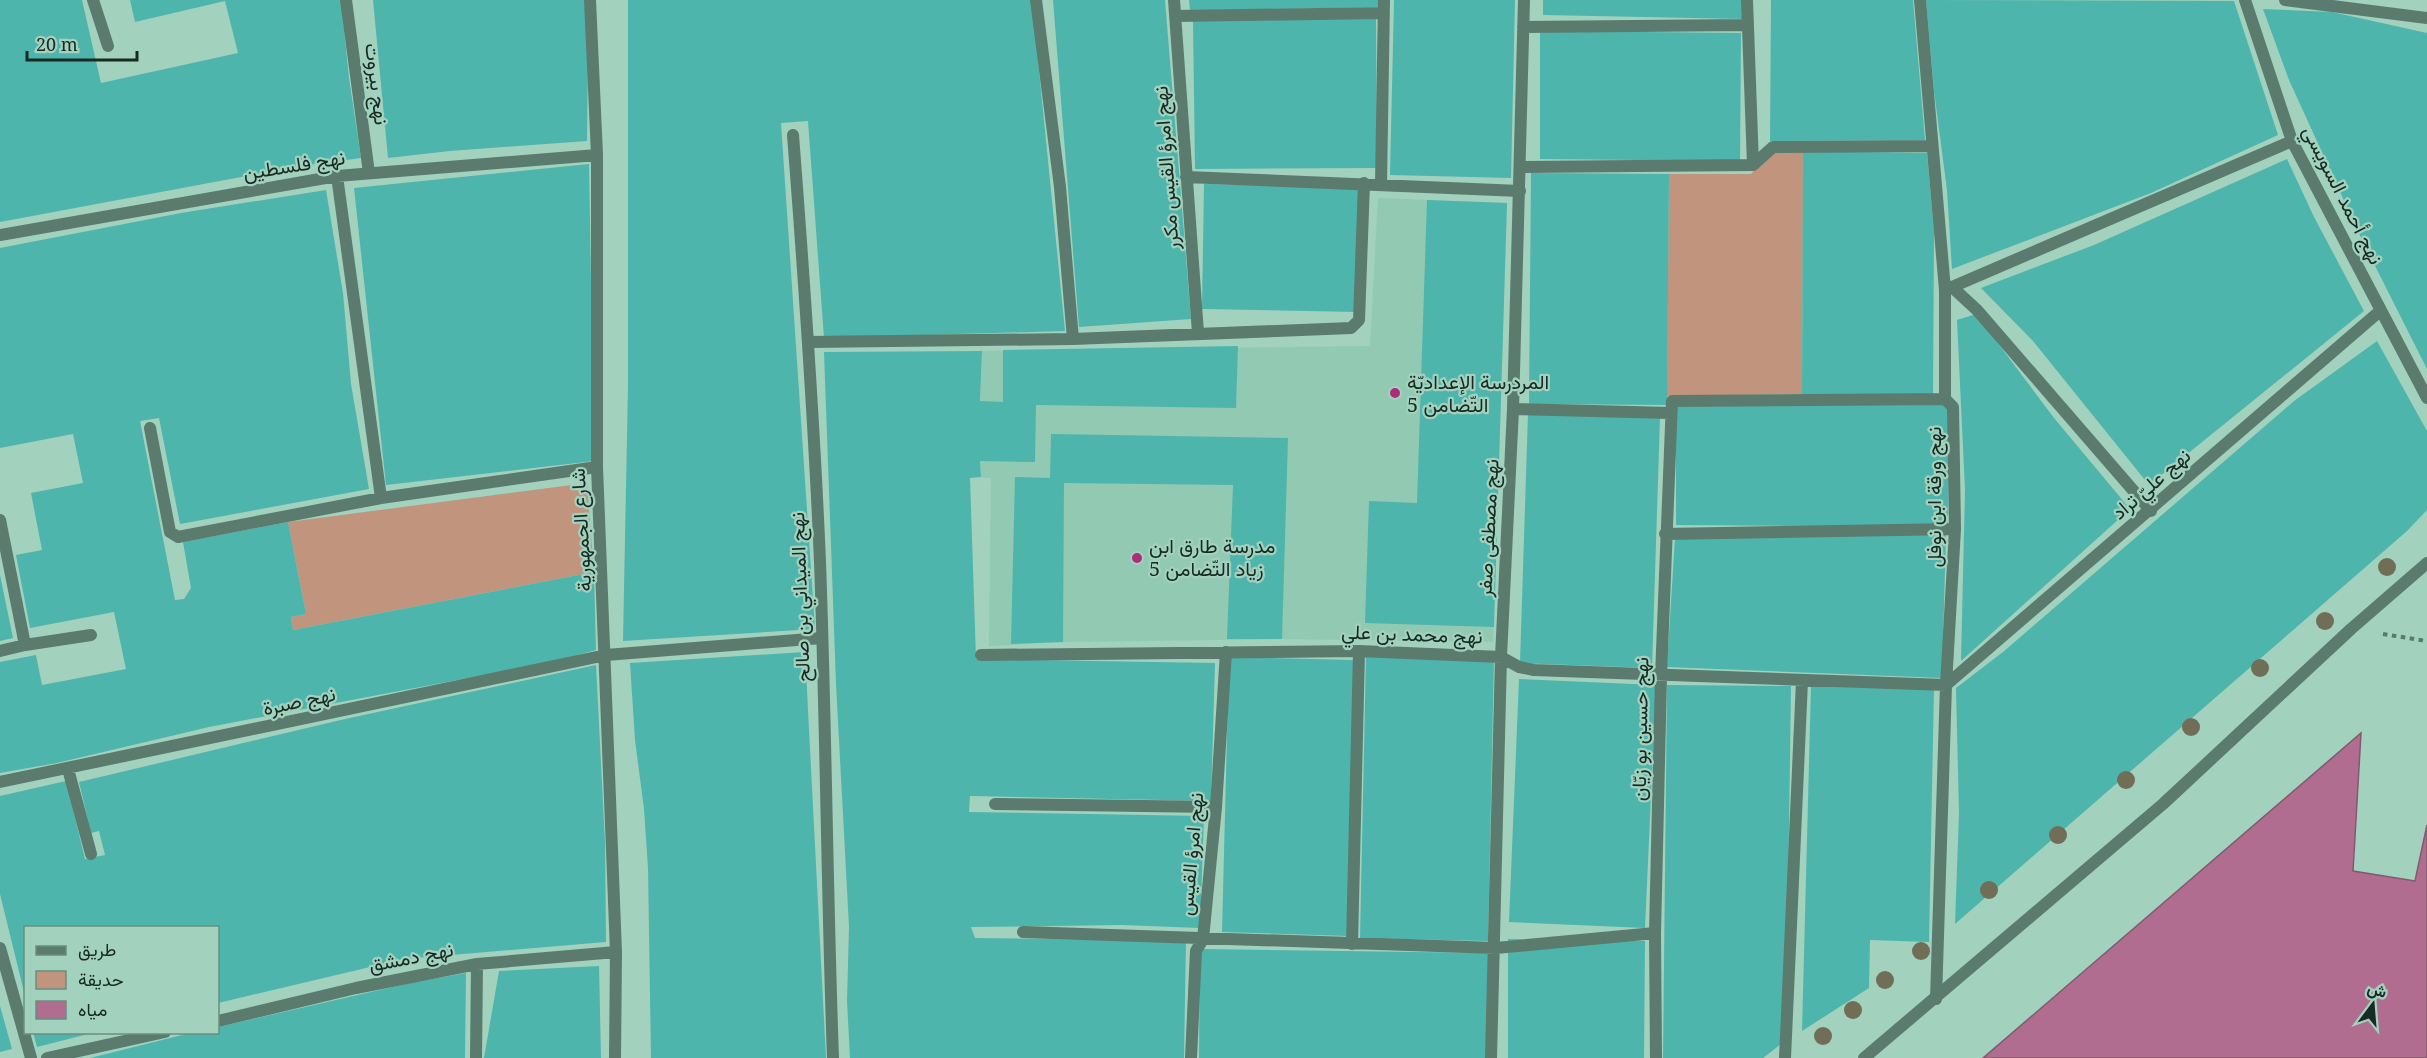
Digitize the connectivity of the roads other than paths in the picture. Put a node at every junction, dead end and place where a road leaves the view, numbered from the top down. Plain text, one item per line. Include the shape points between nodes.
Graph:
1 (93, 0) edge
2 (346, 0) edge
3 (590, 0) edge
4 (1036, 0) edge
5 (1174, 0) edge
6 (1524, 0) edge
7 (1747, 0) edge
8 (1920, 0) edge
9 (2245, 0) edge
10 (2285, 0) edge
11 (1384, 6) edge
12 (1176, 16) junction
13 (2427, 18) edge
14 (1746, 25) junction
15 (1523, 27) junction
16 (108, 46) dead end
17 (793, 135) dead end
18 (2292, 141) junction
19 (1932, 146) junction
20 (597, 154) junction
21 (1753, 165) junction
22 (1521, 167) junction
23 (369, 173) junction
24 (337, 177) junction
25 (1186, 177) junction
26 (1364, 183) junction
27 (1381, 184) junction
28 (1520, 191) junction
29 (0, 235) edge
30 (1948, 289) junction
31 (2380, 311) junction
32 (1198, 333) junction
33 (1073, 339) junction
34 (808, 342) junction
35 (2427, 398) edge
36 (1945, 399) junction
37 (1672, 407) junction
38 (1513, 409) junction
39 (150, 428) dead end
40 (597, 467) junction
41 (381, 498) junction
42 (2151, 511) junction
43 (0, 520) edge
44 (1956, 529) junction
45 (1665, 534) junction
46 (2427, 563) edge
47 (91, 635) dead end
48 (822, 638) junction
49 (25, 645) junction
50 (0, 651) edge
51 (1359, 651) junction
52 (1226, 652) junction
53 (606, 655) junction
54 (981, 655) dead end
55 (1501, 657) junction
56 (1661, 676) junction
57 (1802, 681) junction
58 (1946, 685) junction
59 (68, 769) junction
60 (0, 782) edge
61 (995, 804) dead end
62 (1216, 807) junction
63 (92, 854) dead end
64 (1023, 932) dead end
65 (1655, 933) junction
66 (1203, 939) junction
67 (1352, 944) junction
68 (0, 948) edge
69 (1496, 948) junction
70 (616, 952) junction
71 (477, 964) junction
72 (1936, 999) junction
73 (219, 1021) edge
74 (24, 1033) edge
75 (24, 1034) edge
76 (156, 1034) edge
77 (31, 1058) edge
78 (47, 1058) edge
79 (476, 1058) edge
80 (615, 1058) edge
81 (833, 1058) edge
82 (1191, 1058) edge
83 (1491, 1058) edge
84 (1656, 1058) edge
85 (1785, 1058) edge
86 (1864, 1058) edge

1 - 16 street
2 - 23 street, نهج بيروت
3 - 20 street, شارع الجمهورية
4 - 33 street via 1060,187
5 - 12 street, نهج امرؤ القيس مكرر
6 - 15 street, نهج مصطفى صفر
7 - 14 street
8 - 19 street, نهج ورقة ابن نوفل
9 - 18 street, نهج أحمد السويسي
10 - 13 street
11 - 12 street
11 - 27 street
12 - 25 street, نهج امرؤ القيس مكرر
14 - 15 street
14 - 21 street
15 - 22 street, نهج مصطفى صفر
17 - 34 street, نهج الميداني بن صالح
18 - 30 street
18 - 31 street, نهج أحمد السويسي
19 - 21 street via 1773,147
19 - 30 street, نهج ورقة ابن نوفل
20 - 23 street, نهج فلسطين
20 - 40 street, شارع الجمهورية
21 - 22 street
22 - 28 street, نهج مصطفى صفر
23 - 24 street, نهج فلسطين
24 - 29 street, نهج فلسطين
24 - 41 street
25 - 26 street
25 - 32 street, نهج امرؤ القيس مكرر
26 - 27 street
26 - 32 street via 1356,326
27 - 28 street
28 - 38 street, نهج مصطفى صفر
30 - 36 street, نهج ورقة ابن نوفل
30 - 42 street via 1977,310
31 - 35 street, نهج أحمد السويسي
31 - 42 street, نهج عليّ تراد
32 - 33 street
33 - 34 street
34 - 48 street, نهج الميداني بن صالح
36 - 37 street
36 - 44 street, نهج ورقة ابن نوفل via 1953,407
37 - 38 street
37 - 45 street, نهج حسين بو زيّان
38 - 55 street, نهج مصطفى صفر
39 - 41 street via 173,536
40 - 41 street
40 - 53 street, شارع الجمهورية
42 - 58 street, نهج عليّ تراد
43 - 49 street
44 - 45 street
44 - 58 street, نهج ورقة ابن نوفل
45 - 56 street, نهج حسين بو زيّان
46 - 72 street via 2163,804
47 - 49 street
48 - 53 street, نهج صبرة
48 - 81 street, نهج الميداني بن صالح
49 - 50 street
51 - 52 street, نهج محمد بن علي
51 - 55 street, نهج محمد بن علي
51 - 67 street
52 - 54 street, نهج محمد بن علي
52 - 62 street, نهج امرؤ القيس
53 - 59 street, نهج صبرة
53 - 70 street, شارع الجمهورية
55 - 56 street, نهج محمد بن علي via 1534,670
55 - 69 street, نهج مصطفى صفر
56 - 57 street, نهج محمد بن علي
56 - 65 street, نهج حسين بو زيّان
57 - 58 street, نهج محمد بن علي
57 - 85 street
58 - 72 street, نهج ورقة ابن نوفل
59 - 60 street, نهج صبرة
59 - 63 street
61 - 62 street
62 - 66 street, نهج امرؤ القيس
64 - 66 street
65 - 69 street
65 - 84 street, نهج حسين بو زيّان
66 - 67 street
66 - 82 street, نهج امرؤ القيس via 1196,951
67 - 69 street
68 - 74 street
69 - 83 street, نهج مصطفى صفر
70 - 71 street, نهج دمشق
70 - 80 street, شارع الجمهورية
71 - 73 street, نهج دمشق
71 - 79 street
72 - 86 street
75 - 77 street
76 - 78 street

